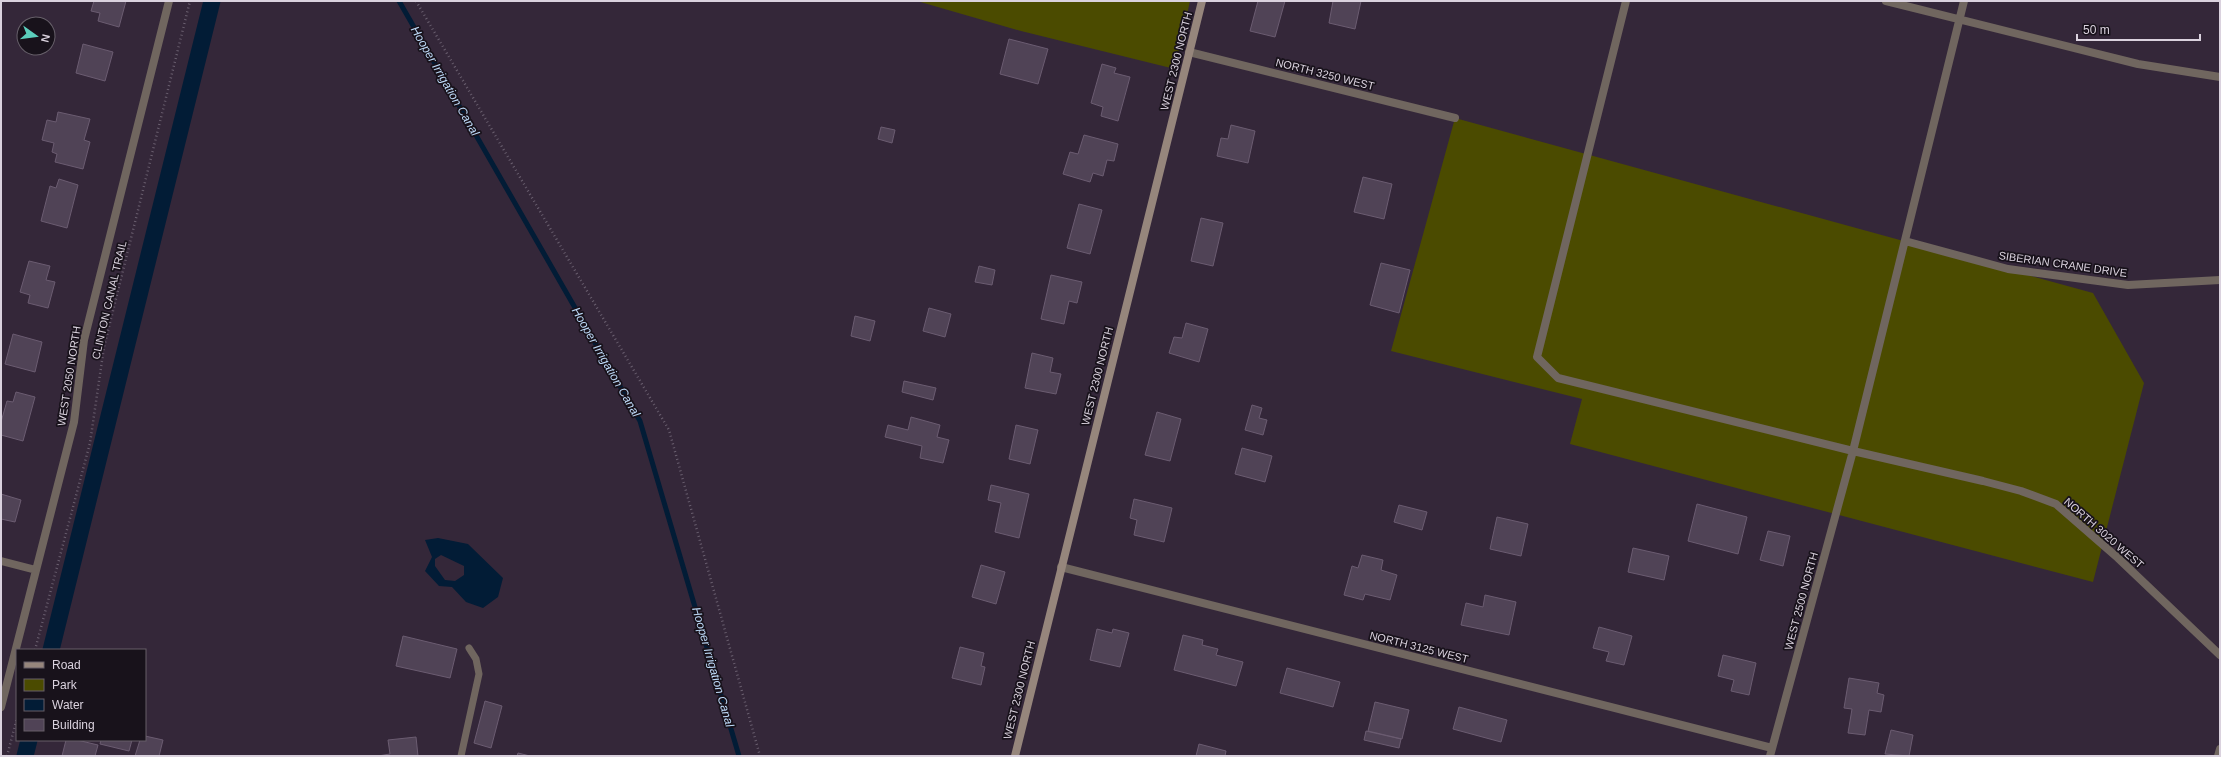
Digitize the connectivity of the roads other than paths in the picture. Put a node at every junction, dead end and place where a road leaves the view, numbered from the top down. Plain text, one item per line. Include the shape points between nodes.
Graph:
1 (169, 1) edge
2 (1202, 1) edge
3 (1626, 1) edge
4 (1886, 1) edge
5 (1964, 1) edge
6 (1960, 20) junction
7 (1189, 52) junction
8 (2220, 77) edge
9 (1455, 118) dead end
10 (1905, 241) junction
11 (2220, 280) edge
12 (1853, 451) junction
13 (1, 561) edge
14 (1061, 567) junction
15 (36, 570) junction
16 (469, 648) dead end
17 (2220, 655) edge
18 (1, 707) edge
19 (2220, 749) edge
20 (1771, 752) edge
21 (461, 756) edge
22 (1015, 756) edge
23 (2218, 756) edge

1 - 15 street, WEST 2050 NORTH via 84,340 74,422
2 - 7 street, WEST 2300 NORTH
3 - 12 street, NORTH 3020 WEST via 1537,357 1558,378
4 - 6 street
5 - 6 street, WEST 2500 NORTH
6 - 8 street via 2138,64
6 - 10 street, WEST 2500 NORTH
7 - 9 street, NORTH 3250 WEST
7 - 14 street, WEST 2300 NORTH
10 - 11 street, SIBERIAN CRANE DRIVE via 2008,269 2128,285
10 - 12 street, WEST 2500 NORTH
12 - 17 street, NORTH 3020 WEST via 2021,491 2056,504 2118,558
12 - 20 street, WEST 2500 NORTH
13 - 15 street
14 - 20 street, NORTH 3125 WEST
14 - 22 street, WEST 2300 NORTH
15 - 18 street, WEST 2050 NORTH
16 - 21 lane via 476,659 479,674
19 - 23 street

